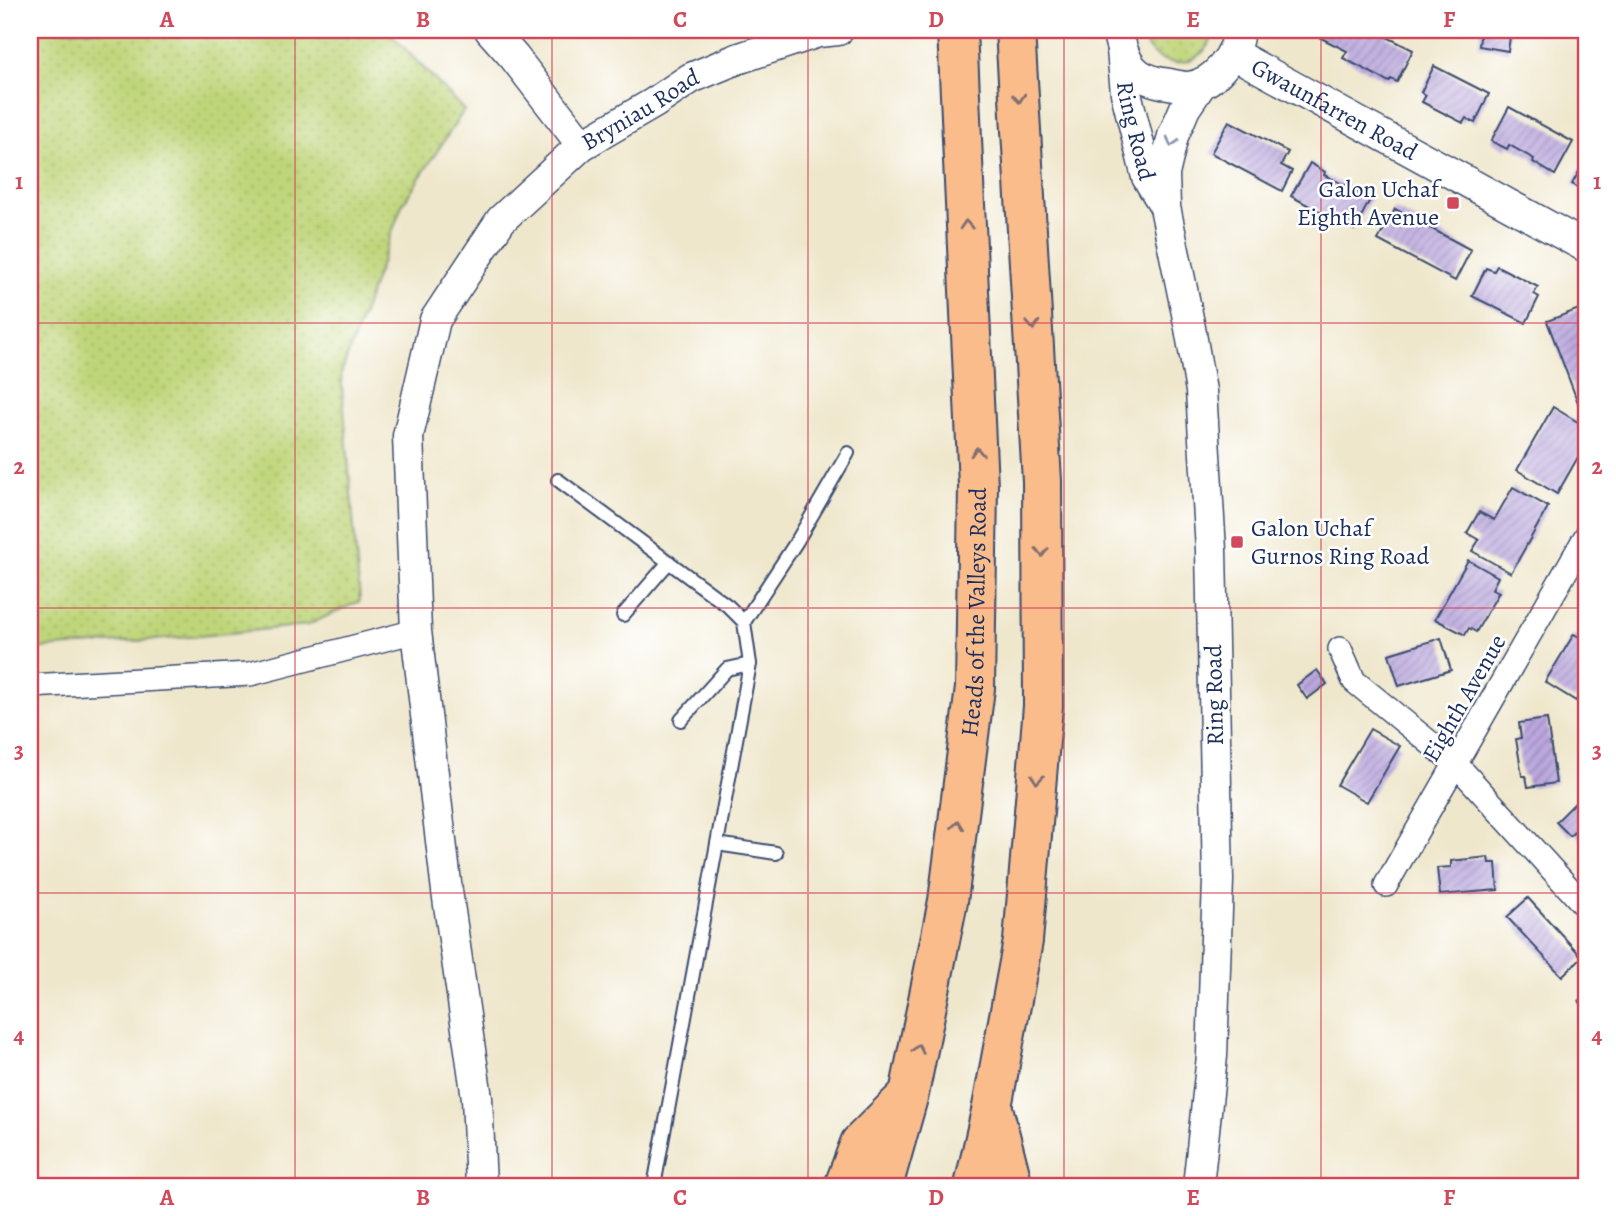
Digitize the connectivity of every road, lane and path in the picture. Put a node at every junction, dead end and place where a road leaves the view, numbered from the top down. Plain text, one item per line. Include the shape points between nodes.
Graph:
1 (490, 30) edge
2 (838, 30) edge
3 (957, 30) edge
4 (1015, 30) edge
5 (1120, 40) edge
6 (1236, 42) edge
7 (1202, 83) junction
8 (582, 145) junction
9 (1165, 207) junction
10 (1586, 247) edge
11 (848, 453) dead end
12 (558, 480) dead end
13 (1586, 536) edge
14 (669, 562) junction
15 (623, 615) dead end
16 (744, 622) junction
17 (416, 631) junction
18 (1340, 649) dead end
19 (750, 664) junction
20 (30, 686) edge
21 (681, 720) dead end
22 (1456, 764) junction
23 (717, 844) junction
24 (775, 853) dead end
25 (1386, 885) dead end
26 (1586, 907) edge
27 (909, 1094) junction
28 (992, 1107) junction
29 (481, 1186) edge
30 (654, 1186) edge
31 (844, 1186) edge
32 (883, 1186) edge
33 (974, 1186) edge
34 (1013, 1186) edge
35 (1198, 1186) edge

1 - 8 street, Bryniau Road
2 - 8 street, Bryniau Road via 818,32 691,78
27 -> 3 highway, Heads of the Valleys Road via 948,901 975,688 978,486
4 -> 28 highway via 1042,481 1043,706 1023,942
5 - 7 street via 1134,70 1149,80 1189,87
5 - 9 street, Ring Road via 1126,93 1147,177
6 - 7 street, Ring Road via 1213,77
6 - 10 street, Gwaunfarren Road
7 -> 9 street, Ring Road via 1173,136 1164,174
8 - 17 street via 501,220 435,320 408,436
9 - 35 street, Ring Road via 1201,391 1211,550 1218,880 1212,1056
11 - 16 lane
12 - 14 lane
13 - 22 street, Eighth Avenue
14 - 15 lane
14 - 16 lane
16 - 19 lane
17 - 20 street via 250,674
17 - 29 street via 477,1098
18 - 22 street via 1354,681
19 - 21 lane via 727,669
19 - 23 lane
22 - 25 street, Eighth Avenue
22 - 26 street
23 - 24 lane
23 - 30 lane
27 - 31 highway via 860,1143
27 - 32 highway, Heads of the Valleys Road
28 - 33 highway
28 - 34 highway

